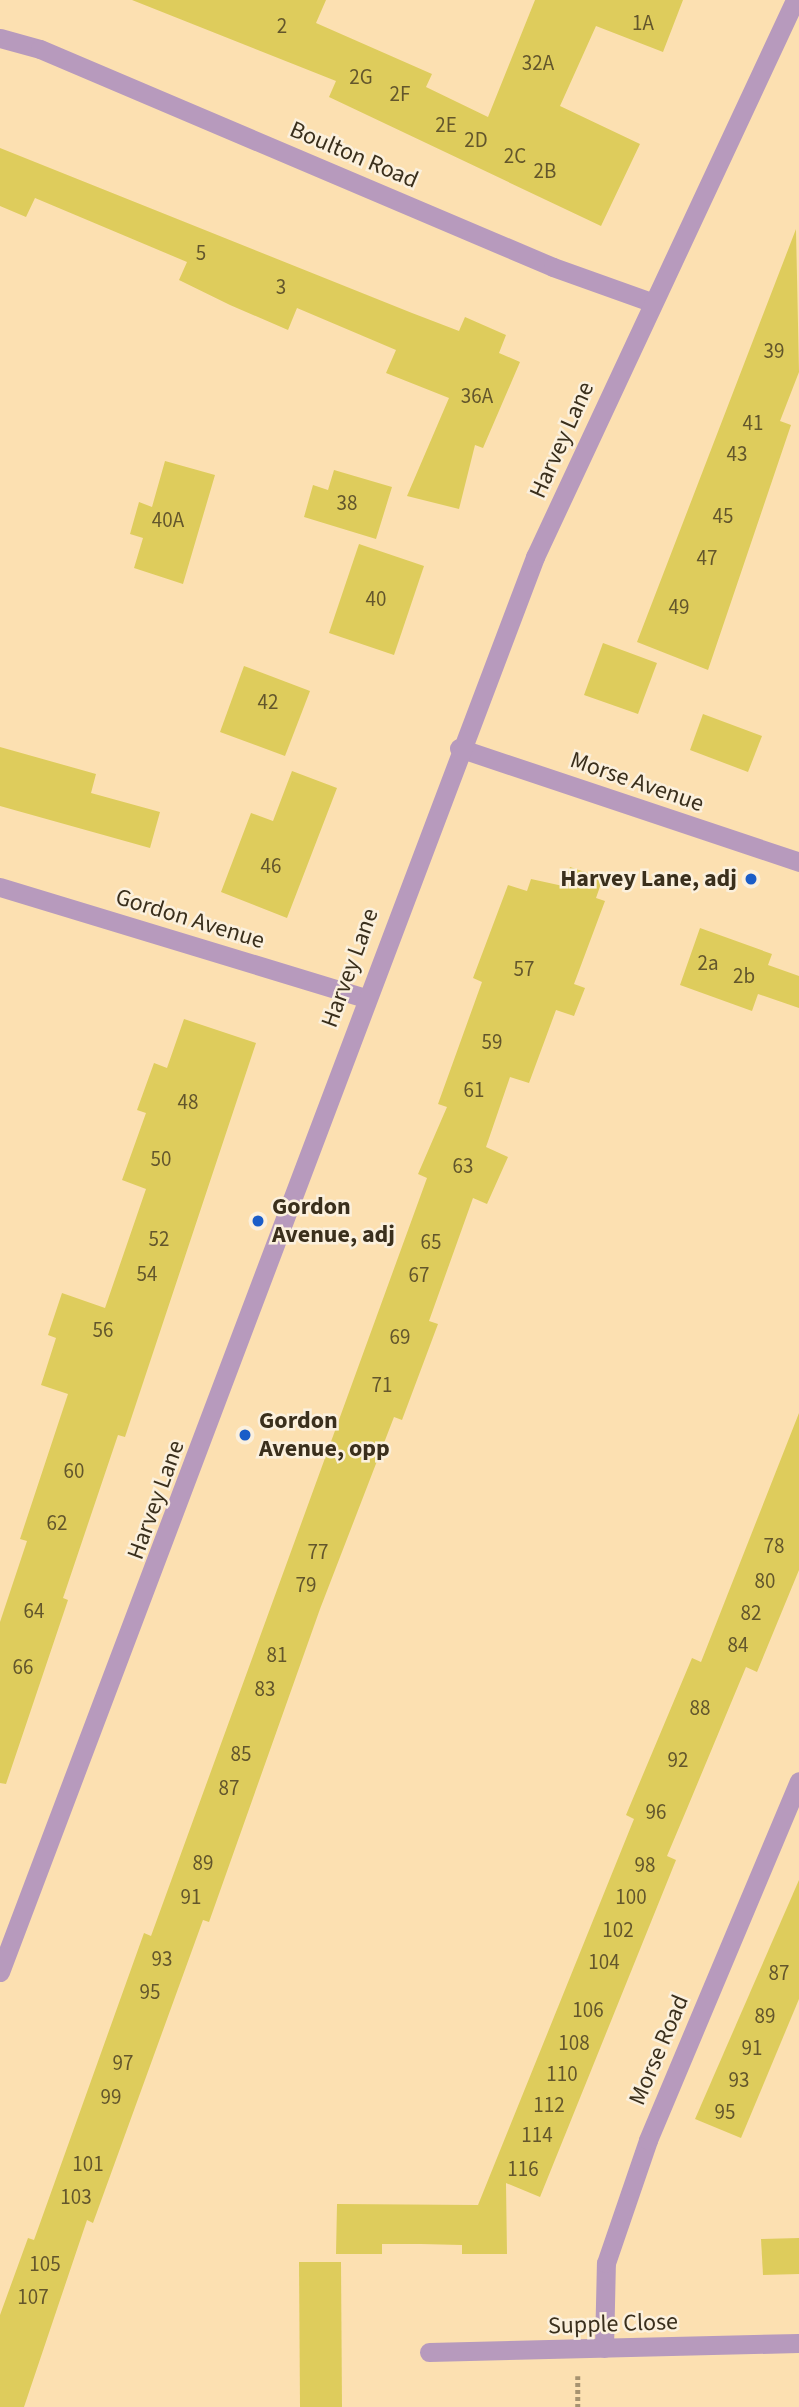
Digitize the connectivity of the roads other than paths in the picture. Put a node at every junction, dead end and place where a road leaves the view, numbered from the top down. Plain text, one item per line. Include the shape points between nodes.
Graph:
1 (795, 0) edge
2 (0, 38) edge
3 (651, 302) junction
4 (459, 748) junction
5 (799, 862) edge
6 (0, 887) edge
7 (365, 998) junction
8 (799, 1781) edge
9 (0, 1972) edge
10 (799, 2343) edge
11 (604, 2348) junction
12 (429, 2352) dead end

1 - 3 street, Harvey Lane
2 - 3 street, Boulton Road via 40,49 553,267
3 - 4 street, Harvey Lane via 535,557
4 - 5 street, Morse Avenue
4 - 7 street, Harvey Lane
6 - 7 street, Gordon Avenue
7 - 9 street, Harvey Lane via 180,1506
8 - 11 street, Morse Road via 648,2140 606,2263
10 - 11 street, Supple Close
11 - 12 street, Supple Close

